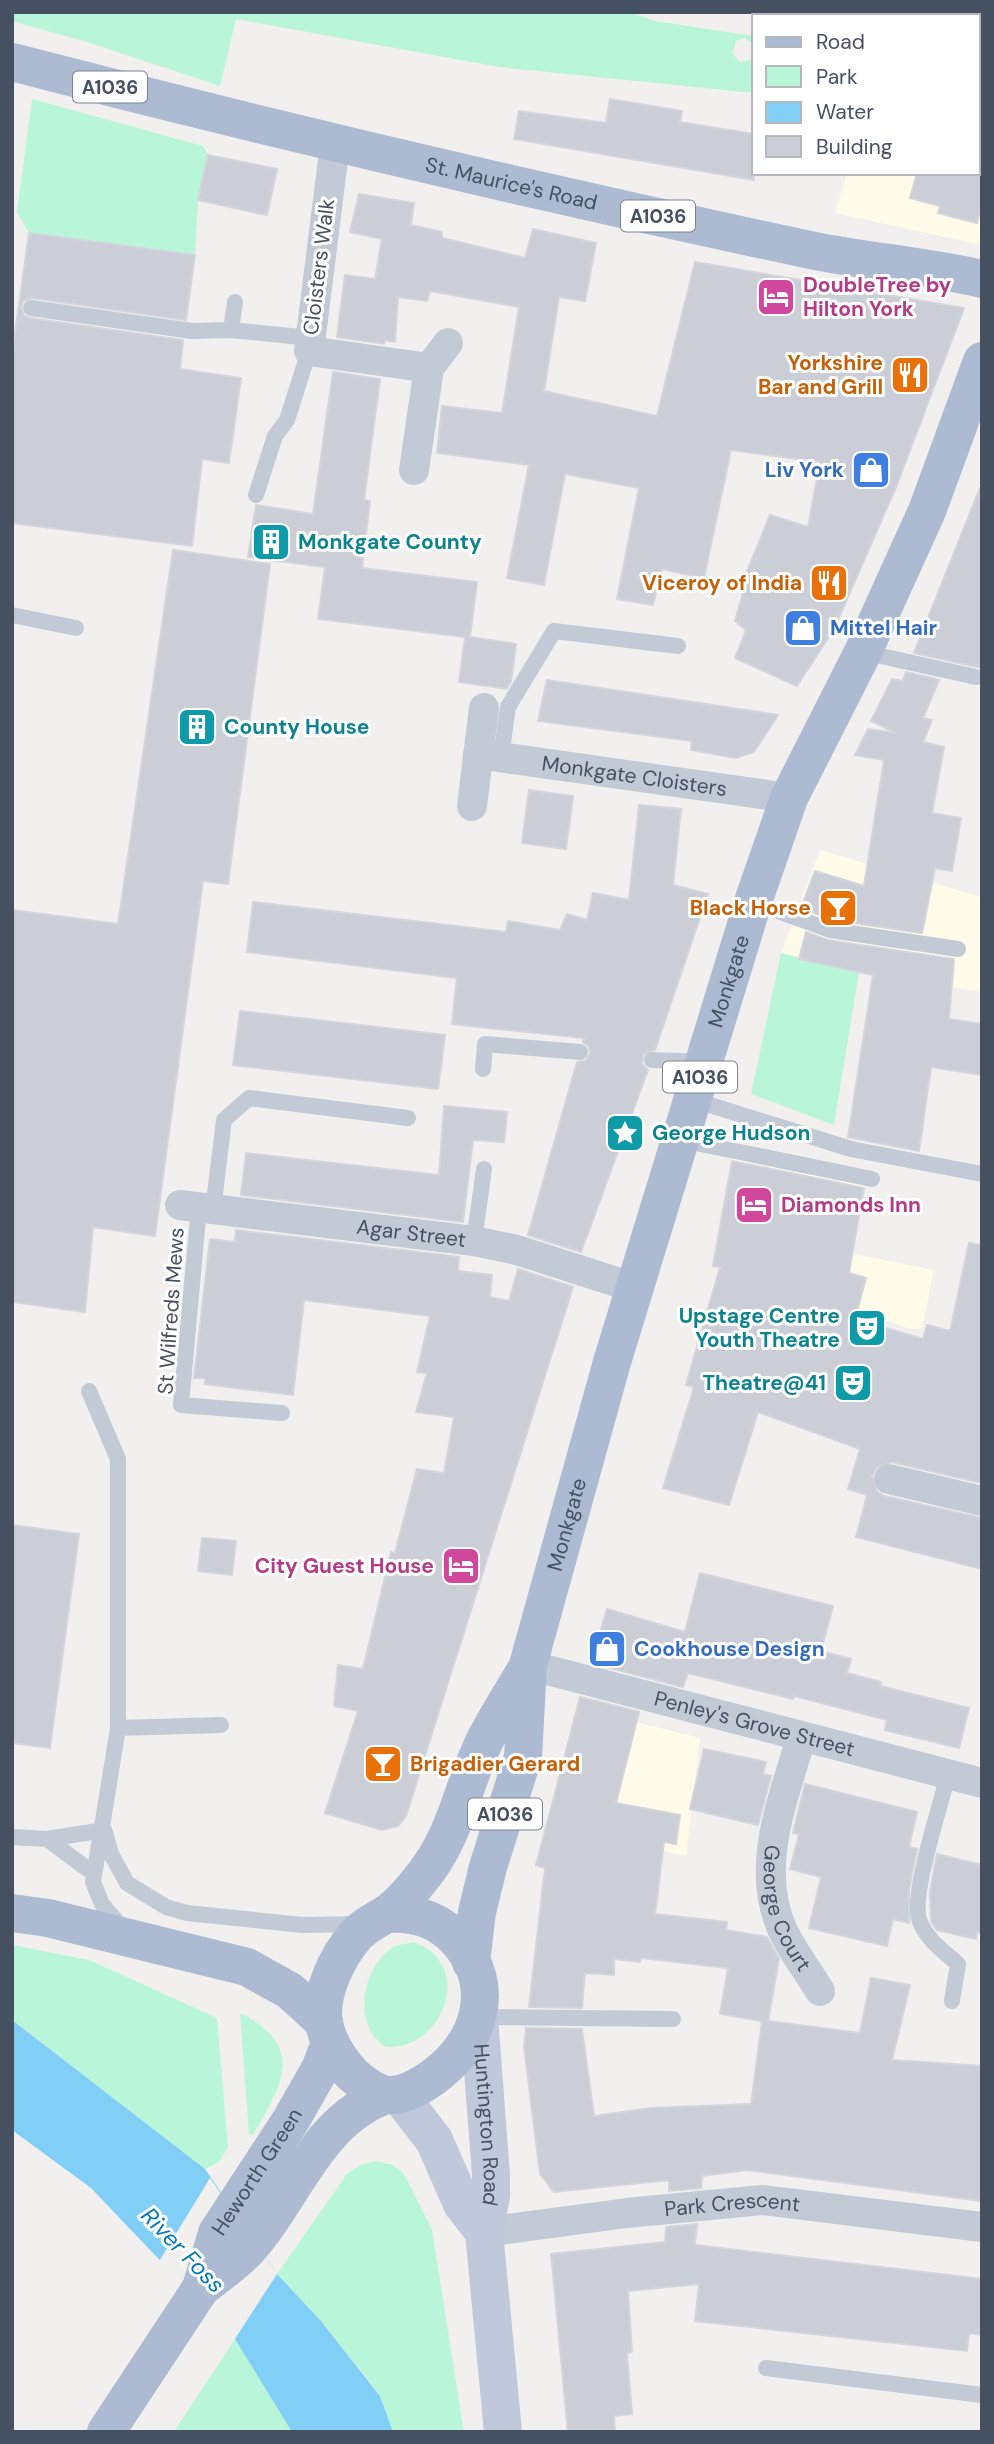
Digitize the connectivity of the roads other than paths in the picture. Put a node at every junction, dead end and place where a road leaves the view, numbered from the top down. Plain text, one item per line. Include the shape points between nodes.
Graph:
1 (12, 62) edge
2 (335, 144) junction
3 (982, 279) edge
4 (235, 302) dead end
5 (32, 308) dead end
6 (231, 330) junction
7 (448, 343) dead end
8 (309, 345) junction
9 (982, 361) edge
10 (429, 368) junction
11 (414, 470) dead end
12 (256, 495) dead end
13 (12, 615) edge
14 (76, 628) dead end
15 (678, 646) dead end
16 (863, 652) junction
17 (976, 677) dead end
18 (484, 708) dead end
19 (489, 755) junction
20 (789, 798) junction
21 (472, 806) dead end
22 (753, 901) junction
23 (958, 949) dead end
24 (580, 1052) dead end
25 (652, 1060) dead end
26 (704, 1062) junction
27 (483, 1069) dead end
28 (694, 1100) junction
29 (408, 1118) dead end
30 (681, 1140) junction
31 (484, 1169) dead end
32 (982, 1174) edge
33 (872, 1179) dead end
34 (198, 1207) junction
35 (474, 1241) junction
36 (635, 1288) junction
37 (89, 1391) dead end
38 (282, 1413) dead end
39 (889, 1479) dead end
40 (982, 1501) edge
41 (528, 1665) junction
42 (221, 1725) dead end
43 (118, 1728) junction
44 (801, 1738) junction
45 (948, 1775) junction
46 (982, 1783) edge
47 (104, 1830) junction
48 (12, 1837) edge
49 (47, 1839) junction
50 (93, 1872) junction
51 (12, 1913) edge
52 (378, 1918) junction
53 (134, 1939) junction
54 (471, 1962) junction
55 (821, 1990) dead end
56 (952, 2001) dead end
57 (479, 2017) junction
58 (673, 2019) dead end
59 (327, 2033) junction
60 (392, 2095) junction
61 (982, 2227) edge
62 (484, 2232) junction
63 (201, 2288) junction
64 (765, 2368) dead end
65 (982, 2395) edge
66 (106, 2432) edge
67 (503, 2432) edge

1 - 2 main road, St. Maurice's Road / A1036
2 - 3 main road, St. Maurice's Road / A1036 via 819,251
2 - 8 street, Cloisters Walk
4 - 6 lane
5 - 6 lane via 192,331
6 - 8 lane
7 - 10 street
8 - 10 street, Cloisters Walk
8 - 12 lane via 287,420 275,436
9 - 16 main road, Monkgate / A1036 via 927,511
10 - 11 street
13 - 14 lane
15 - 19 lane via 554,631 508,707
16 - 17 lane
16 - 20 main road, Monkgate / A1036
18 - 19 street
19 - 20 street, Monkgate Cloisters
19 - 21 street
20 - 22 main road, Monkgate / A1036
22 - 23 lane via 830,930
22 - 26 main road, Monkgate / A1036
24 - 27 lane via 485,1044
25 - 26 lane
26 - 28 main road, Monkgate / A1036
28 - 30 main road, Monkgate / A1036
28 - 32 lane via 850,1149
29 - 34 lane via 249,1098 224,1120
30 - 33 lane
30 - 36 main road, Monkgate / A1036
31 - 35 lane
34 - 35 street, Agar Street
34 - 38 lane, St Wilfreds Mews via 181,1405
35 - 36 street, Agar Street
36 - 41 main road, Monkgate / A1036
37 - 43 lane via 118,1460
39 - 40 street
41 - 44 street, Penley's Grove Street
41 - 52 main road, A1036 via 483,1743 442,1849 420,1879
41 - 54 main road, A1036 via 523,1756 488,1867
42 - 43 lane
43 - 47 lane
44 - 45 street, Penley's Grove Street
44 - 55 street, George Court via 773,1838 769,1883 784,1932
45 - 46 street, Penley's Grove Street
45 - 56 lane via 919,1890 918,1918 932,1941 958,1964
47 - 49 lane
47 - 50 lane
47 - 52 lane via 127,1883 166,1907 303,1925
48 - 49 lane
49 - 50 lane
50 - 53 lane via 94,1891
51 - 53 main road
52 - 54 main road, A1036 via 418,1915 436,1922 450,1931
52 - 59 main road, A1036 via 343,1954 329,1984
53 - 59 main road via 247,1968 289,1991
54 - 57 main road, A1036 via 478,1984
57 - 58 lane
57 - 60 main road, A1036 via 468,2041 440,2073
57 - 62 street, Huntington Road via 491,2175
59 - 60 main road via 346,2067 361,2082
59 - 63 main road, Heworth Green / A1036 via 320,2069 217,2233
60 - 62 street, Huntington Road via 434,2140 462,2204
60 - 63 main road, Heworth Green / A1036 via 355,2110 331,2132 248,2250
61 - 62 street, Park Crescent via 754,2200
62 - 67 street, Huntington Road
63 - 66 main road, A1036
64 - 65 lane

